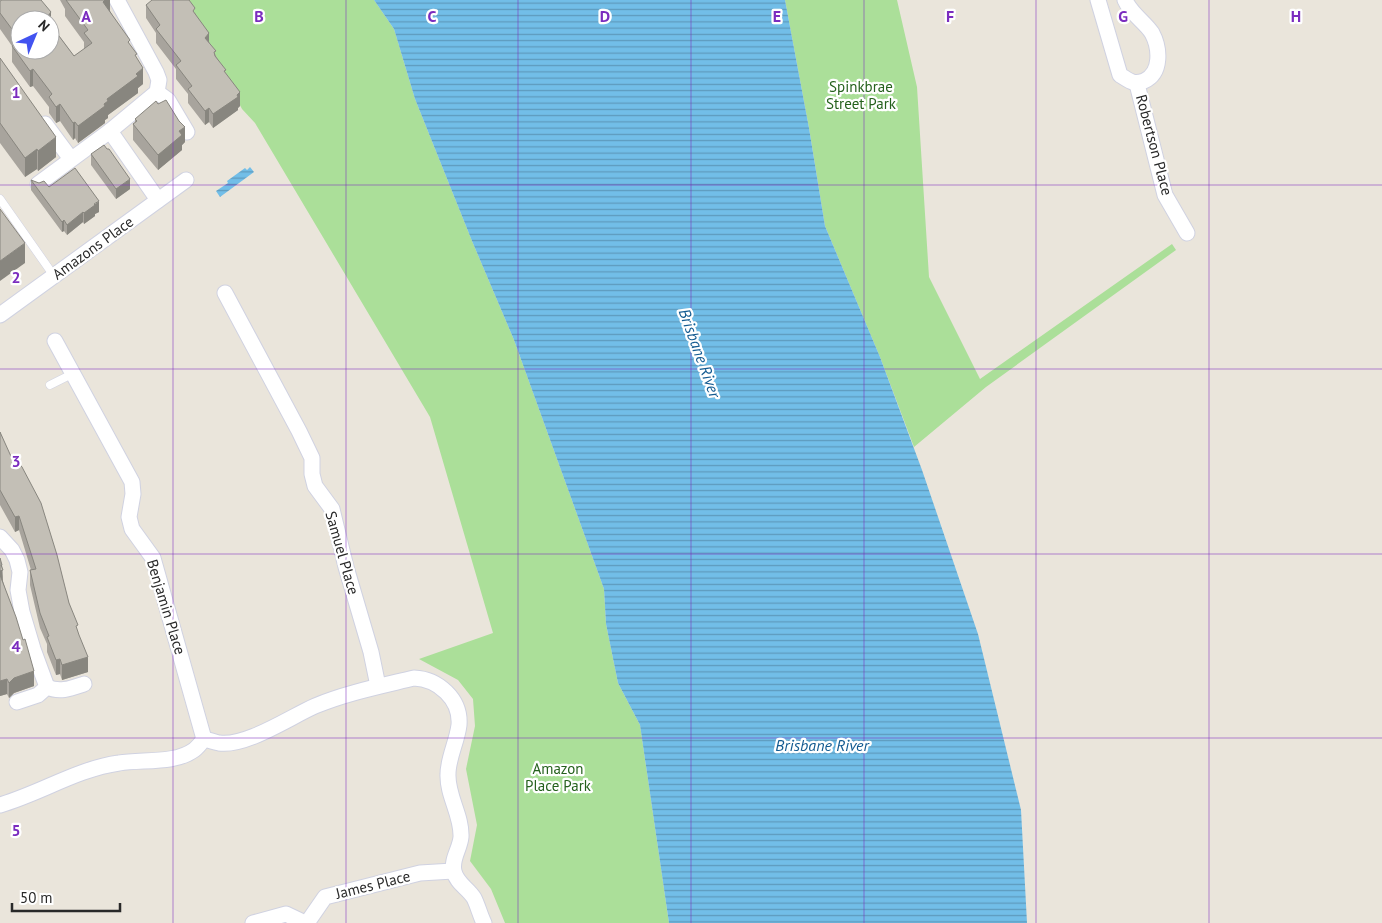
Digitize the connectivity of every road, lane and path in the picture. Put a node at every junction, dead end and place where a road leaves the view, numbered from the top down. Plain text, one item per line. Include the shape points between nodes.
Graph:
1 (117, 0) edge
2 (1098, 0) edge
3 (1125, 0) edge
4 (1137, 84) junction
5 (157, 92) junction
6 (36, 112) edge
7 (110, 131) junction
8 (187, 132) edge
9 (70, 159) junction
10 (186, 180) dead end
11 (38, 184) edge
12 (0, 199) edge
13 (158, 200) junction
14 (1187, 233) dead end
15 (54, 276) junction
16 (225, 293) dead end
17 (0, 315) edge
18 (55, 342) dead end
19 (72, 374) junction
20 (50, 386) dead end
21 (0, 536) edge
22 (84, 684) dead end
23 (378, 686) junction
24 (48, 687) junction
25 (17, 702) dead end
26 (204, 739) junction
27 (0, 805) edge
28 (453, 870) junction
29 (253, 923) edge
30 (306, 923) edge
31 (484, 923) edge

1 - 5 street via 156,72 159,80
2 - 4 street, Robertson Place via 1120,75
3 - 4 street, Robertson Place via 1151,33 1158,49 1157,69 1149,79
4 - 14 street, Robertson Place via 1165,195
5 - 7 street
5 - 8 street via 168,100
6 - 9 street
7 - 9 street
7 - 13 street
9 - 11 street
10 - 13 street, Amazons Place
12 - 15 lane
13 - 15 street, Amazons Place
15 - 17 street, Amazons Place
16 - 23 street, Samuel Place via 299,431 312,458 315,486 332,509
18 - 19 street, Benjamin Place
19 - 20 lane
19 - 26 street, Benjamin Place via 132,482 129,517 132,529 153,558
21 - 24 street via 17,560 22,612
22 - 24 street via 66,690
23 - 26 street via 314,706 277,726 238,741 220,743
23 - 28 street via 423,678 445,690 455,706 459,723 448,772 449,794 461,834
24 - 25 street via 38,695
26 - 27 street via 193,751 166,761 118,763 72,775
28 - 30 street, James Place via 420,874 325,897
28 - 31 street via 458,881 473,897
29 - 30 street via 286,914

